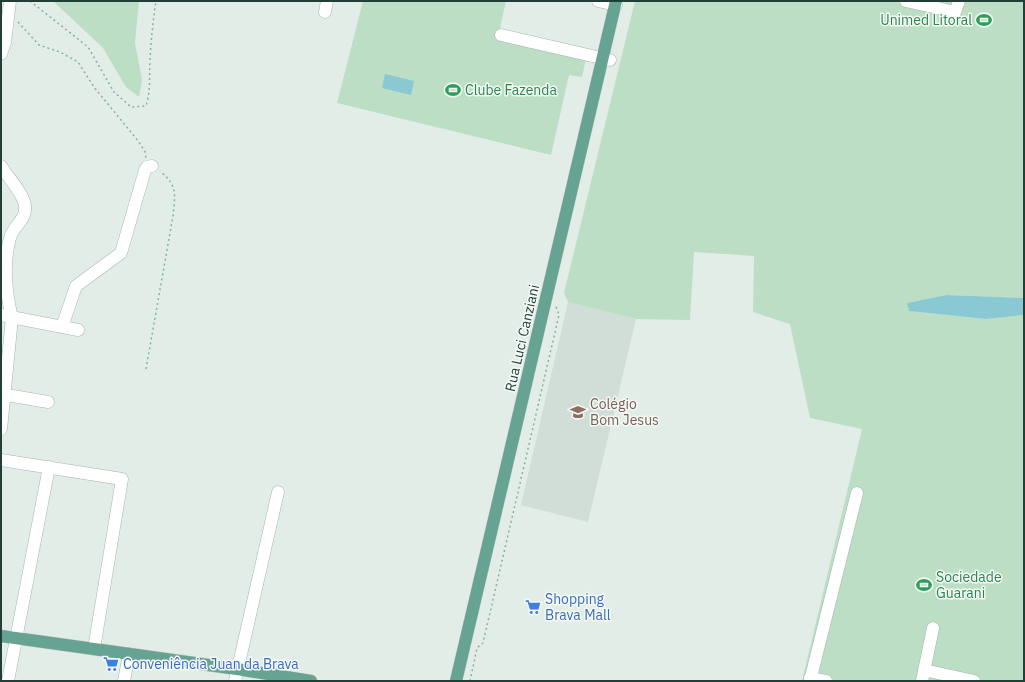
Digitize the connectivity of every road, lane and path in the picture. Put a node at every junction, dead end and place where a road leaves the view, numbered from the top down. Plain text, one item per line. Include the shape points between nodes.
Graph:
1 (30, 1) edge
2 (156, 1) edge
3 (598, 1) edge
4 (906, 1) edge
5 (959, 1) edge
6 (619, 2) edge
7 (8, 6) edge
8 (501, 35) dead end
9 (1, 54) edge
10 (607, 59) junction
11 (1, 166) edge
12 (149, 166) junction
13 (554, 300) junction
14 (6, 316) edge
15 (62, 327) junction
16 (78, 330) dead end
17 (146, 369) dead end
18 (3, 394) edge
19 (48, 402) dead end
20 (1, 429) edge
21 (1, 460) edge
22 (49, 467) junction
23 (278, 492) dead end
24 (857, 494) dead end
25 (933, 628) dead end
26 (1, 636) edge
27 (17, 639) junction
28 (94, 649) junction
29 (129, 654) junction
30 (238, 669) junction
31 (923, 675) edge
32 (810, 679) edge
33 (8, 681) edge
34 (124, 681) edge
35 (235, 681) edge
36 (310, 681) edge
37 (456, 681) edge
38 (464, 681) edge
39 (470, 681) edge
40 (826, 681) edge
41 (974, 681) edge

1 - 2 path via 88,47 114,92 131,107 146,106 150,90 151,31
3 - 6 street
4 - 5 street via 955,12
6 - 10 main road, Rua Luci Canziani
7 - 9 street via 5,42
7 - 12 path via 39,45 78,62 94,87 139,142
8 - 10 street
10 - 13 main road, Rua Luci Canziani
10 - 37 main road, Rua Luci Canziani
11 - 14 street via 23,200 25,210 24,216 12,233 7,256
12 - 15 street via 121,253 76,286
12 - 17 path via 158,168 171,180 175,196
13 - 38 main road, Rua Luci Canziani
13 - 39 path via 559,315 483,643 477,648
14 - 15 street
14 - 18 street
15 - 16 street
18 - 19 street
18 - 20 street
21 - 22 street
22 - 27 street
22 - 28 street via 122,479
23 - 30 street
24 - 32 street
25 - 31 street
26 - 27 main road
27 - 28 main road
27 - 33 street
28 - 29 main road
29 - 30 main road
29 - 34 street
30 - 35 street
30 - 36 main road
31 - 41 street
32 - 40 street

